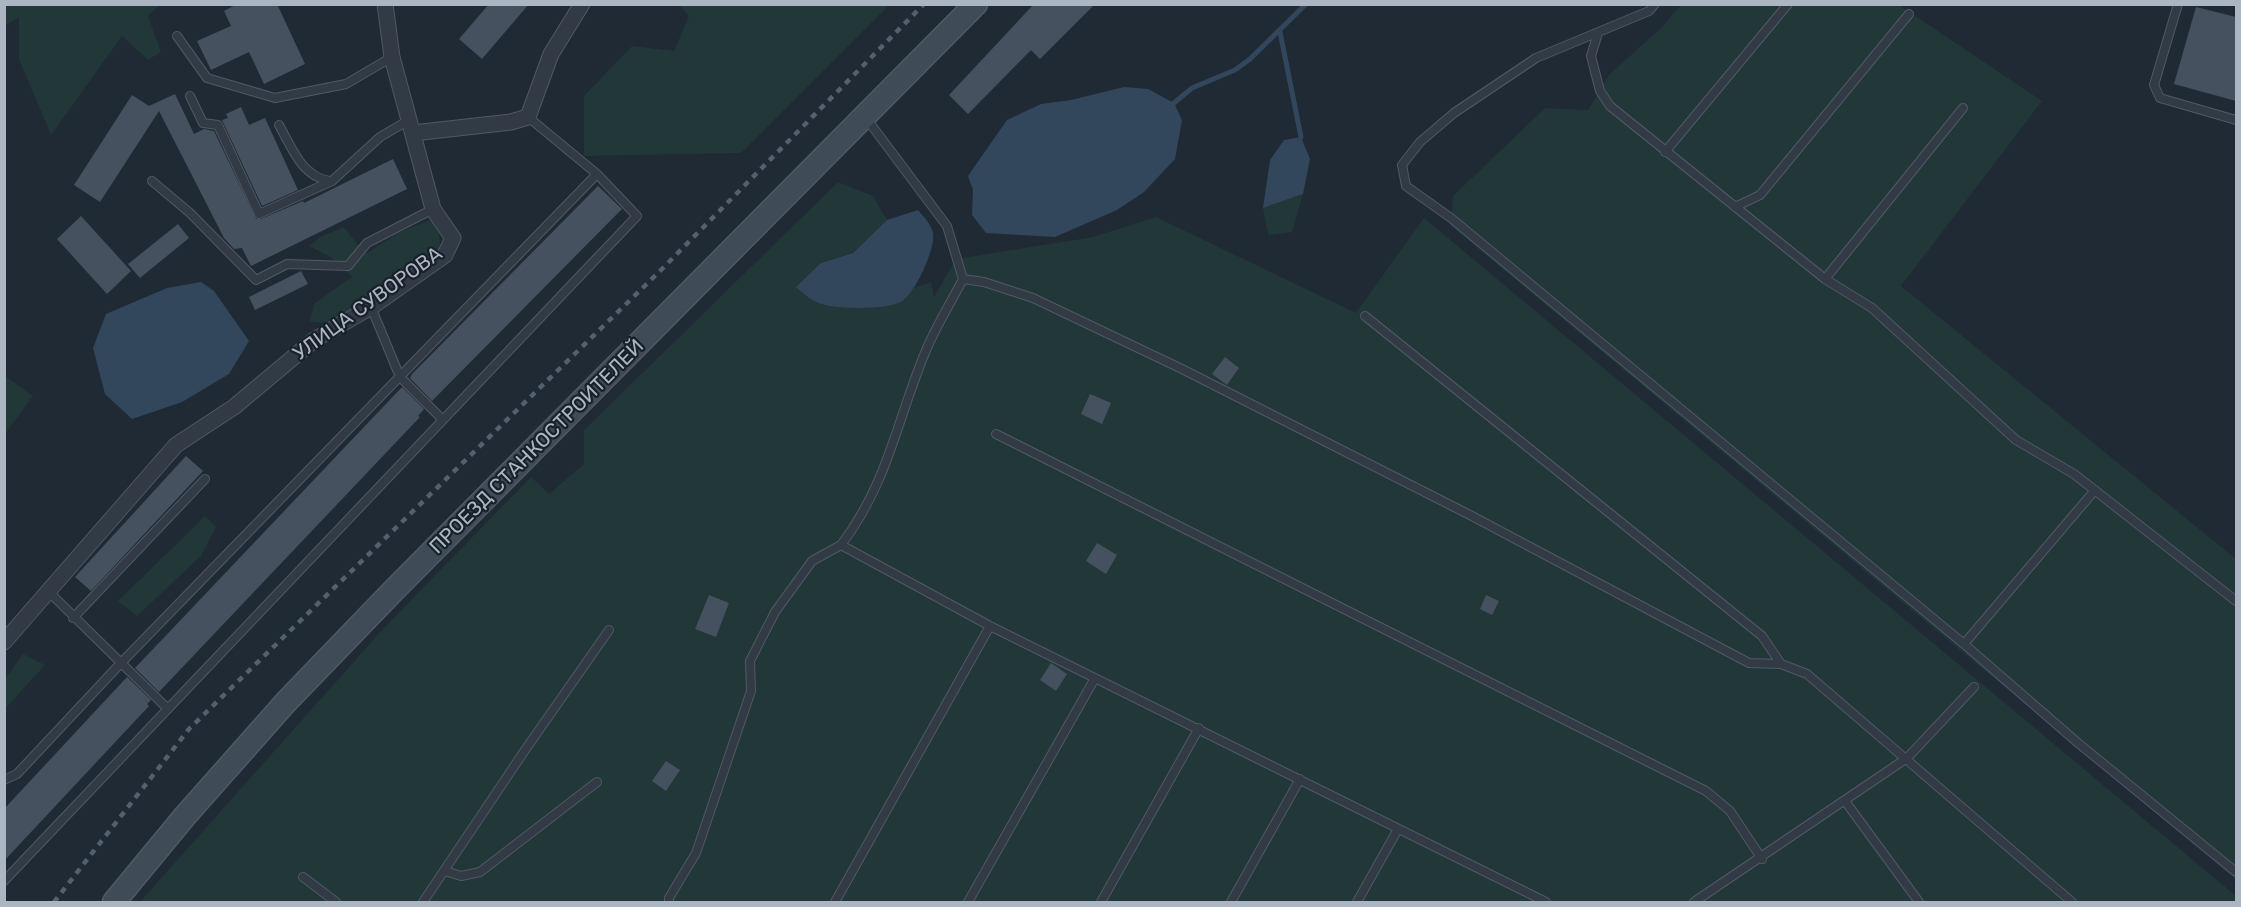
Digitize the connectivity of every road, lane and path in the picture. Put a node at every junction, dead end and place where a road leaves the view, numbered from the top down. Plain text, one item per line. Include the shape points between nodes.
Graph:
1 (385, 4) edge
2 (582, 4) edge
3 (976, 4) edge
4 (1655, 4) edge
5 (1788, 4) edge
6 (2178, 4) edge
7 (1909, 14) dead end
8 (1598, 33) junction
9 (177, 36) dead end
10 (392, 57) junction
11 (190, 96) dead end
12 (1963, 108) dead end
13 (528, 117) junction
14 (865, 117) junction
15 (2236, 120) edge
16 (279, 125) dead end
17 (411, 126) junction
18 (1665, 152) junction
19 (597, 174) junction
20 (152, 181) dead end
21 (332, 181) junction
22 (1735, 207) junction
23 (432, 209) junction
24 (963, 279) junction
25 (1825, 279) junction
26 (370, 307) junction
27 (1365, 316) dead end
28 (400, 377) junction
29 (443, 420) junction
30 (996, 434) dead end
31 (205, 479) dead end
32 (2095, 490) junction
33 (841, 545) junction
34 (49, 592) junction
35 (2236, 601) edge
36 (73, 618) junction
37 (990, 626) junction
38 (609, 630) dead end
39 (4, 642) edge
40 (1964, 644) junction
41 (120, 664) junction
42 (1781, 664) junction
43 (1095, 678) junction
44 (1974, 687) dead end
45 (168, 709) junction
46 (1198, 728) junction
47 (1907, 758) junction
48 (1300, 779) junction
49 (4, 780) edge
50 (597, 782) dead end
51 (1845, 801) junction
52 (1398, 829) junction
53 (1762, 859) junction
54 (444, 870) junction
55 (2236, 872) edge
56 (303, 877) dead end
57 (4, 881) edge
58 (114, 903) edge
59 (336, 903) edge
60 (423, 903) edge
61 (669, 903) edge
62 (835, 903) edge
63 (968, 903) edge
64 (1101, 903) edge
65 (1231, 903) edge
66 (1357, 903) edge
67 (1546, 903) edge
68 (1694, 903) edge
69 (1919, 903) edge
70 (2072, 903) edge

1 - 10 street, УЛИЦА СУВОРОВА
2 - 13 street via 551,54
3 - 14 main road, ПРОЕЗД СТАНКОСТРОИТЕЛЕЙ
4 - 8 lane via 1649,11
5 - 18 lane
6 - 15 lane via 2154,85 2156,92 2160,99
7 - 22 lane via 1760,195
8 - 18 lane via 1591,56 1600,91 1610,106
8 - 40 lane via 1536,58 1454,112 1420,142 1402,165 1406,186 1451,218
9 - 10 lane via 207,78 275,98 346,84
10 - 17 street, УЛИЦА СУВОРОВА
11 - 21 lane via 203,123 218,125 259,214
12 - 25 lane
13 - 17 street via 511,122
13 - 19 lane
14 - 24 lane via 947,226
14 - 58 main road, ПРОЕЗД СТАНКОСТРОИТЕЛЕЙ via 303,685 185,816
16 - 21 lane via 303,168 319,179
17 - 21 lane via 380,136
17 - 23 street, УЛИЦА СУВОРОВА
18 - 22 lane
19 - 28 lane
19 - 29 lane via 637,216
20 - 23 lane via 190,213 256,280 287,264 348,266 367,243
22 - 25 lane
23 - 26 street, УЛИЦА СУВОРОВА via 453,238 445,255
24 - 33 lane via 927,348 889,458 863,517
24 - 42 lane via 1034,298 1470,515 1749,663
25 - 32 lane via 1872,308 2016,440
26 - 28 lane
26 - 34 street, УЛИЦА СУВОРОВА via 314,340 234,407 176,445
27 - 42 lane via 1762,636
28 - 29 lane
28 - 41 lane
29 - 45 lane
30 - 53 lane via 1706,791 1730,811
31 - 36 lane
32 - 35 lane
32 - 40 lane
33 - 37 lane
33 - 61 lane via 812,561 775,612 750,661 751,691 696,853
34 - 36 lane
34 - 39 street, УЛИЦА СУВОРОВА
36 - 41 lane
37 - 43 lane
37 - 62 lane
38 - 54 lane
40 - 55 lane
41 - 45 lane
41 - 49 lane via 17,774
42 - 47 lane via 1807,674
43 - 46 lane
43 - 63 lane
44 - 47 lane
45 - 57 lane
46 - 48 lane
46 - 64 lane
47 - 51 lane
47 - 70 lane
48 - 52 lane
48 - 65 lane
50 - 54 lane via 480,872 460,876
51 - 53 lane
51 - 69 lane
52 - 66 lane
52 - 67 lane
53 - 68 lane
54 - 60 lane
56 - 59 lane

